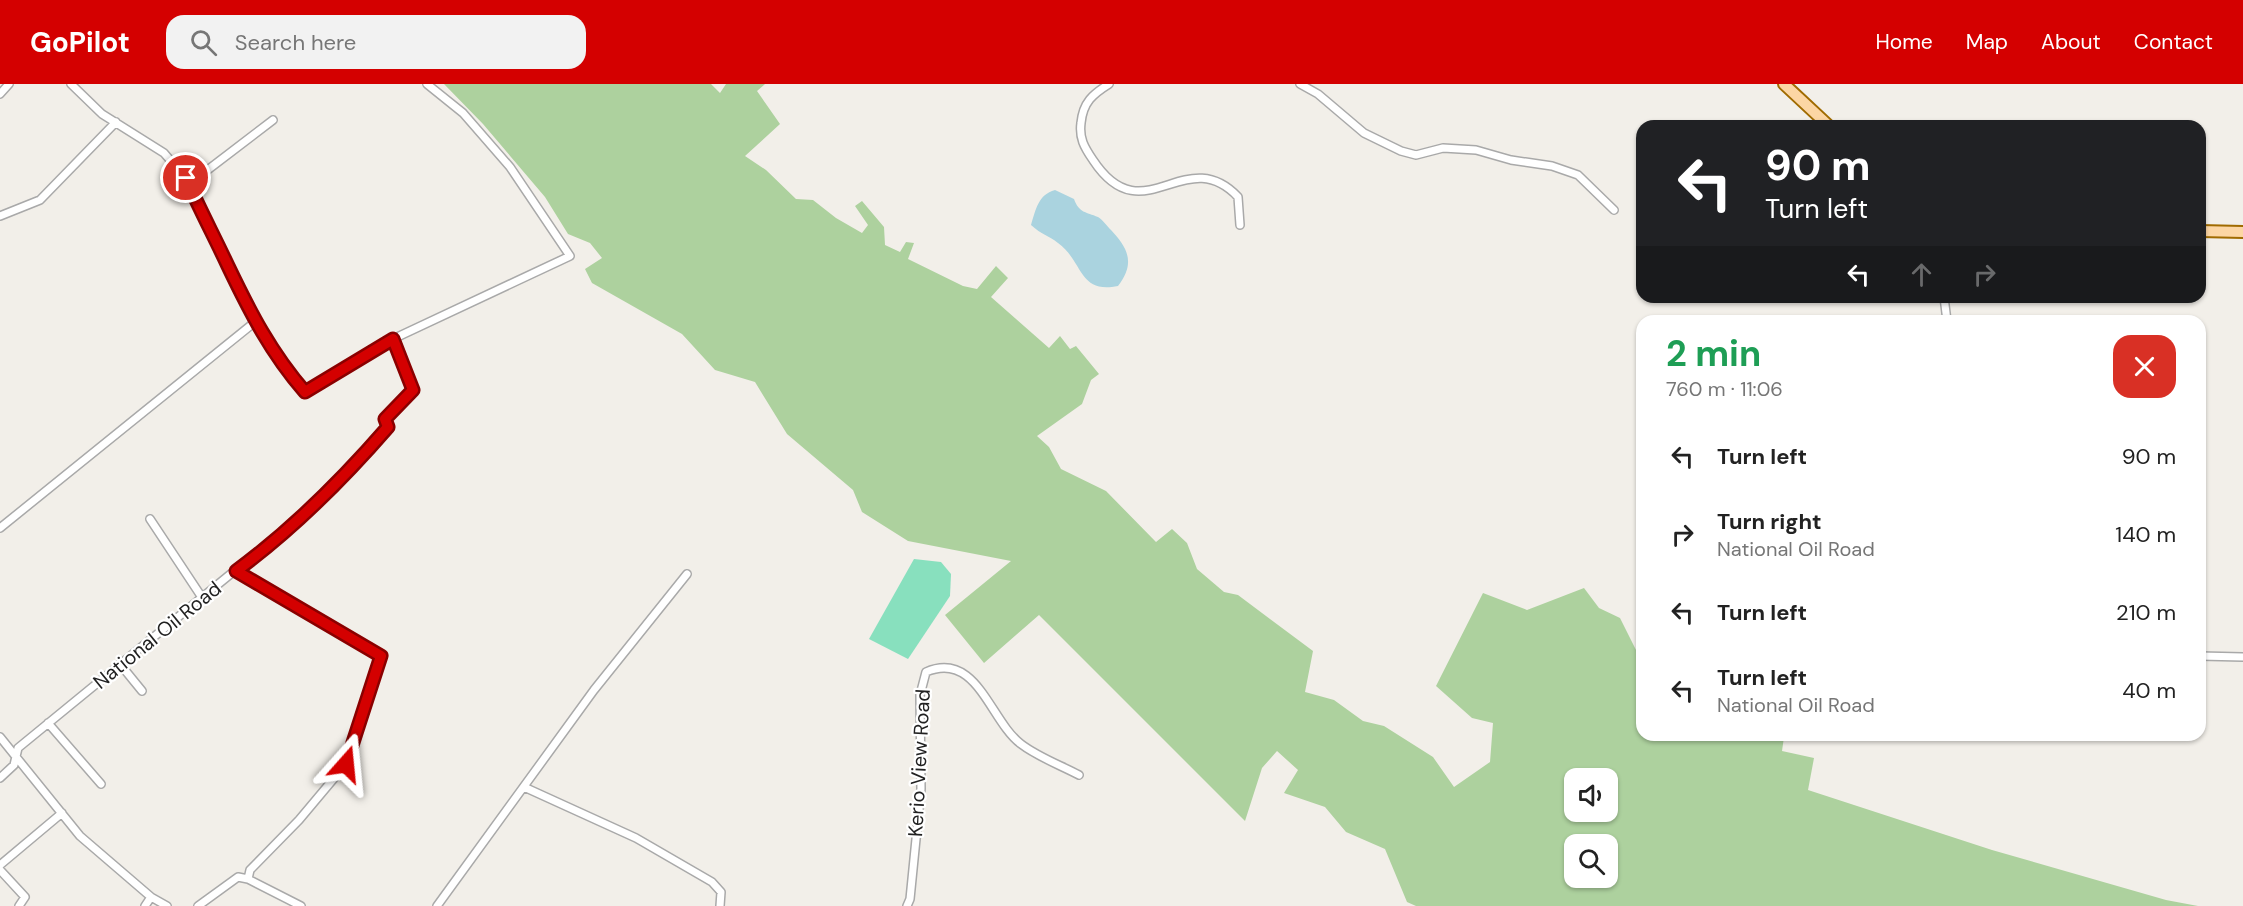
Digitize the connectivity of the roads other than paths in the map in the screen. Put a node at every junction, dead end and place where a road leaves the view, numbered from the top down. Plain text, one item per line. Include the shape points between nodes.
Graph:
1 (9, 84) edge
2 (71, 84) edge
3 (427, 84) edge
4 (1109, 84) edge
5 (1300, 84) edge
6 (1784, 84) edge
7 (0, 94) edge
8 (273, 120) dead end
9 (1823, 120) edge
10 (116, 122) junction
11 (186, 178) junction
12 (1614, 210) dead end
13 (0, 216) edge
14 (1240, 225) dead end
15 (2206, 231) edge
16 (2243, 232) edge
17 (255, 322) junction
18 (393, 339) junction
19 (150, 519) dead end
20 (0, 528) edge
21 (236, 571) junction
22 (687, 574) dead end
23 (201, 596) junction
24 (2206, 656) edge
25 (2243, 657) edge
26 (120, 664) junction
27 (142, 691) dead end
28 (48, 723) junction
29 (0, 737) edge
30 (15, 754) junction
31 (1079, 775) dead end
32 (0, 778) edge
33 (101, 784) dead end
34 (524, 787) junction
35 (62, 813) junction
36 (0, 867) edge
37 (248, 879) junction
38 (151, 897) junction
39 (19, 906) edge
40 (145, 906) edge
41 (167, 906) edge
42 (198, 906) edge
43 (301, 906) edge
44 (436, 906) edge
45 (720, 906) edge
46 (907, 906) edge

1 - 7 street
2 - 10 street
3 - 18 street via 463,113 510,167 570,256
4 - 14 street via 1087,102 1080,136 1103,175 1117,186 1138,193 1206,178 1238,197
5 - 12 street via 1318,94 1364,133 1401,151 1416,156 1443,148 1476,150 1552,166 1578,175
6 - 9 main road
8 - 11 street via 201,175
10 - 11 street via 164,153
10 - 13 street via 40,200
11 - 17 street
15 - 16 main road
17 - 18 street via 279,362 305,392
17 - 20 street
18 - 21 street, National Oil Road via 413,390 385,419 388,427 326,496
19 - 23 street
21 - 23 street, National Oil Road
21 - 37 street via 381,656 346,764 250,870
22 - 34 street via 594,690
23 - 26 street, National Oil Road
24 - 25 street
26 - 27 street
26 - 28 street, National Oil Road
28 - 30 street, National Oil Road
28 - 33 street
29 - 30 street
30 - 32 street, National Oil Road via 14,765
30 - 35 street
31 - 46 street, Kerio View Road via 1020,744 973,679 949,668 926,672 920,695 921,789
34 - 44 street
34 - 45 street via 636,838 712,882 721,892
35 - 36 street
35 - 38 street via 80,837
36 - 39 street via 25,897
37 - 42 street via 238,877
37 - 43 street
38 - 40 street
38 - 41 street

